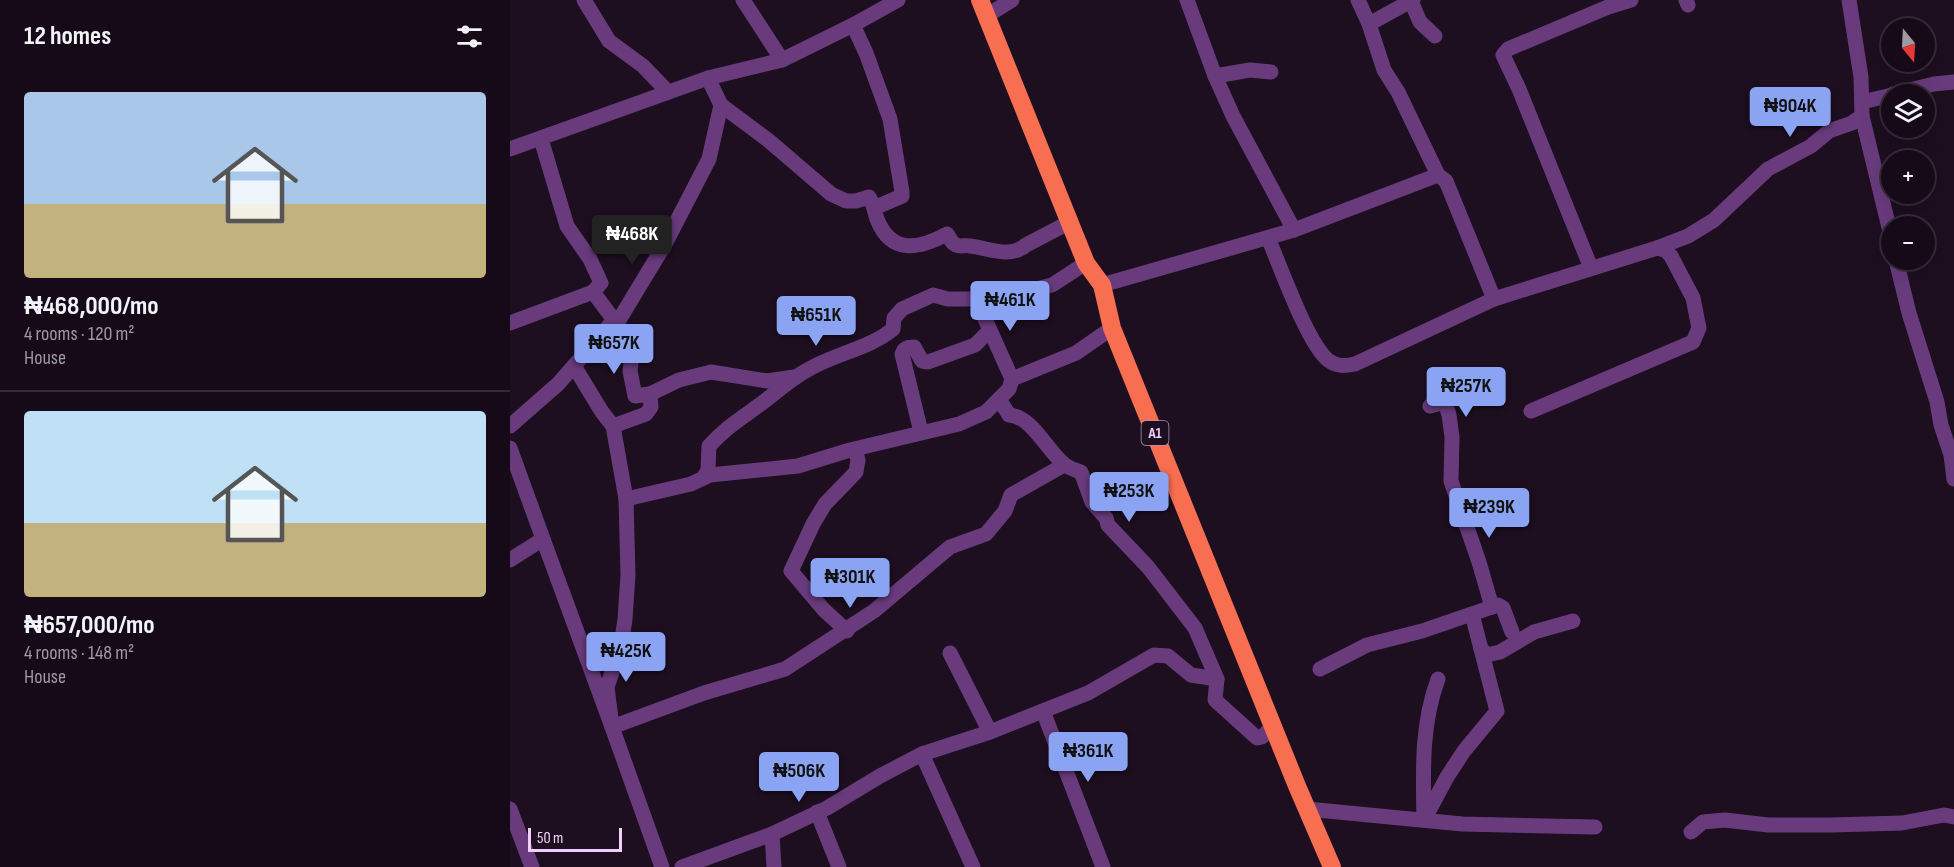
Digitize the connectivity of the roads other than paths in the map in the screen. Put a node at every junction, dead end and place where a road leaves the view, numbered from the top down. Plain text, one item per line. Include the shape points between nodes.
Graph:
1 (584, 0) edge
2 (742, 0) edge
3 (898, 0) edge
4 (1012, 0) edge
5 (1187, 0) edge
6 (1358, 0) edge
7 (1412, 0) edge
8 (1631, 0) edge
9 (1849, 0) edge
10 (983, 8) edge
11 (1369, 24) junction
12 (854, 25) junction
13 (1435, 36) dead end
14 (782, 60) junction
15 (1271, 72) dead end
16 (1215, 76) junction
17 (708, 78) junction
18 (1954, 82) edge
19 (1934, 84) edge
20 (668, 92) junction
21 (1881, 100) edge
22 (721, 105) junction
23 (1862, 109) junction
24 (542, 139) junction
25 (510, 149) edge
26 (1438, 175) junction
27 (874, 208) junction
28 (1887, 216) edge
29 (1070, 222) junction
30 (1294, 230) junction
31 (1268, 238) junction
32 (1657, 248) junction
33 (1086, 263) junction
34 (1592, 267) junction
35 (1898, 270) edge
36 (1102, 285) junction
37 (593, 292) junction
38 (976, 299) junction
39 (1494, 299) junction
40 (510, 322) edge
41 (615, 323) junction
42 (1112, 328) junction
43 (990, 330) junction
44 (574, 366) junction
45 (797, 377) junction
46 (1012, 380) junction
47 (650, 394) junction
48 (999, 399) junction
49 (1430, 406) dead end
50 (1531, 411) dead end
51 (510, 426) edge
52 (614, 426) junction
53 (921, 432) junction
54 (510, 448) edge
55 (855, 449) junction
56 (1064, 465) junction
57 (705, 477) junction
58 (1954, 479) edge
59 (626, 499) junction
60 (543, 539) junction
61 (510, 560) edge
62 (1492, 607) junction
63 (1472, 614) junction
64 (1573, 621) dead end
65 (847, 631) junction
66 (1512, 632) dead end
67 (1481, 649) junction
68 (950, 653) dead end
69 (1320, 669) dead end
70 (1217, 679) junction
71 (1438, 679) dead end
72 (1043, 711) junction
73 (1274, 725) junction
74 (612, 727) junction
75 (990, 732) junction
76 (922, 754) junction
77 (510, 809) edge
78 (1307, 809) junction
79 (817, 812) junction
80 (1954, 816) edge
81 (1424, 820) junction
82 (1594, 827) dead end
83 (1691, 832) dead end
84 (772, 834) junction
85 (532, 867) edge
86 (662, 867) edge
87 (682, 867) edge
88 (774, 867) edge
89 (839, 867) edge
90 (973, 867) edge
91 (1103, 867) edge
92 (1332, 867) edge

1 - 20 street via 609,41 643,66
2 - 14 street
3 - 12 street
4 - 10 street
5 - 16 street
6 - 11 street
7 - 11 street
7 - 13 street via 1420,22
8 - 34 street via 1551,30 1508,49 1503,55
9 - 23 street
10 - 29 highway, A1
11 - 26 street via 1384,70
12 - 14 street
12 - 27 street via 890,119 902,192 902,196
14 - 17 street
15 - 16 street via 1250,70
16 - 30 street
17 - 20 street
17 - 22 street
18 - 19 street
20 - 24 street
21 - 23 street
22 - 27 street via 831,194 846,201 869,197
22 - 41 street via 701,177
23 - 28 street
23 - 32 street via 1852,123 1829,131 1811,146 1768,169 1714,220 1688,237
24 - 25 street
24 - 37 street via 567,226 601,283
26 - 30 street
26 - 39 street via 1446,181
27 - 29 street via 888,235 897,245 906,247 947,234 956,245 991,252 1021,250
29 - 33 highway, A1
30 - 31 street
31 - 36 street
31 - 39 street via 1303,322 1322,354 1342,367
32 - 34 street
32 - 50 street via 1671,256 1693,298 1699,328 1693,342
33 - 36 highway, A1
33 - 38 street via 1052,285
34 - 39 street
35 - 58 street via 1937,402
36 - 42 highway, A1
37 - 40 street
37 - 41 street
38 - 43 street
38 - 45 street via 927,297 902,309 894,318 893,328 874,342 835,356
41 - 44 street
41 - 47 street via 631,363 635,396
42 - 46 street via 1076,353
42 - 73 highway, A1
43 - 46 street
43 - 53 street via 975,345 928,362 922,361 914,347 904,350
44 - 51 street
44 - 52 street
45 - 47 street via 767,381 711,372 679,380
45 - 57 street via 724,429 709,446
46 - 48 street
47 - 52 street via 651,407 646,414
48 - 53 street via 980,416
48 - 56 street via 1009,415 1018,416
49 - 62 street via 1445,402 1452,437 1451,481
52 - 59 street
53 - 55 street
54 - 60 street
55 - 57 street via 798,466
55 - 65 street via 856,472 825,504 791,571
56 - 65 street via 1011,495 1005,511 986,534 950,547
56 - 70 street via 1081,472 1095,507 1108,525 1148,567 1195,628
57 - 59 street
59 - 74 street via 625,619 621,646 607,687
60 - 61 street
60 - 74 street
62 - 63 street
62 - 66 street via 1503,608
63 - 67 street
63 - 69 street via 1367,645
64 - 67 street via 1533,632 1500,652 1487,655
65 - 74 street via 785,669
67 - 81 street via 1497,711 1464,751
68 - 75 street
70 - 72 street via 1191,675 1168,656 1154,655 1088,693
70 - 73 street via 1215,700 1252,734 1262,737
71 - 81 street via 1425,723
72 - 75 street
72 - 91 street
73 - 78 highway, A1
74 - 86 street
75 - 76 street
76 - 79 street
76 - 90 street
77 - 85 street
78 - 81 street
78 - 92 highway, A1
79 - 84 street
79 - 89 street
80 - 83 street via 1902,823 1831,825 1725,820 1703,822
81 - 82 street
84 - 87 street
84 - 88 street

